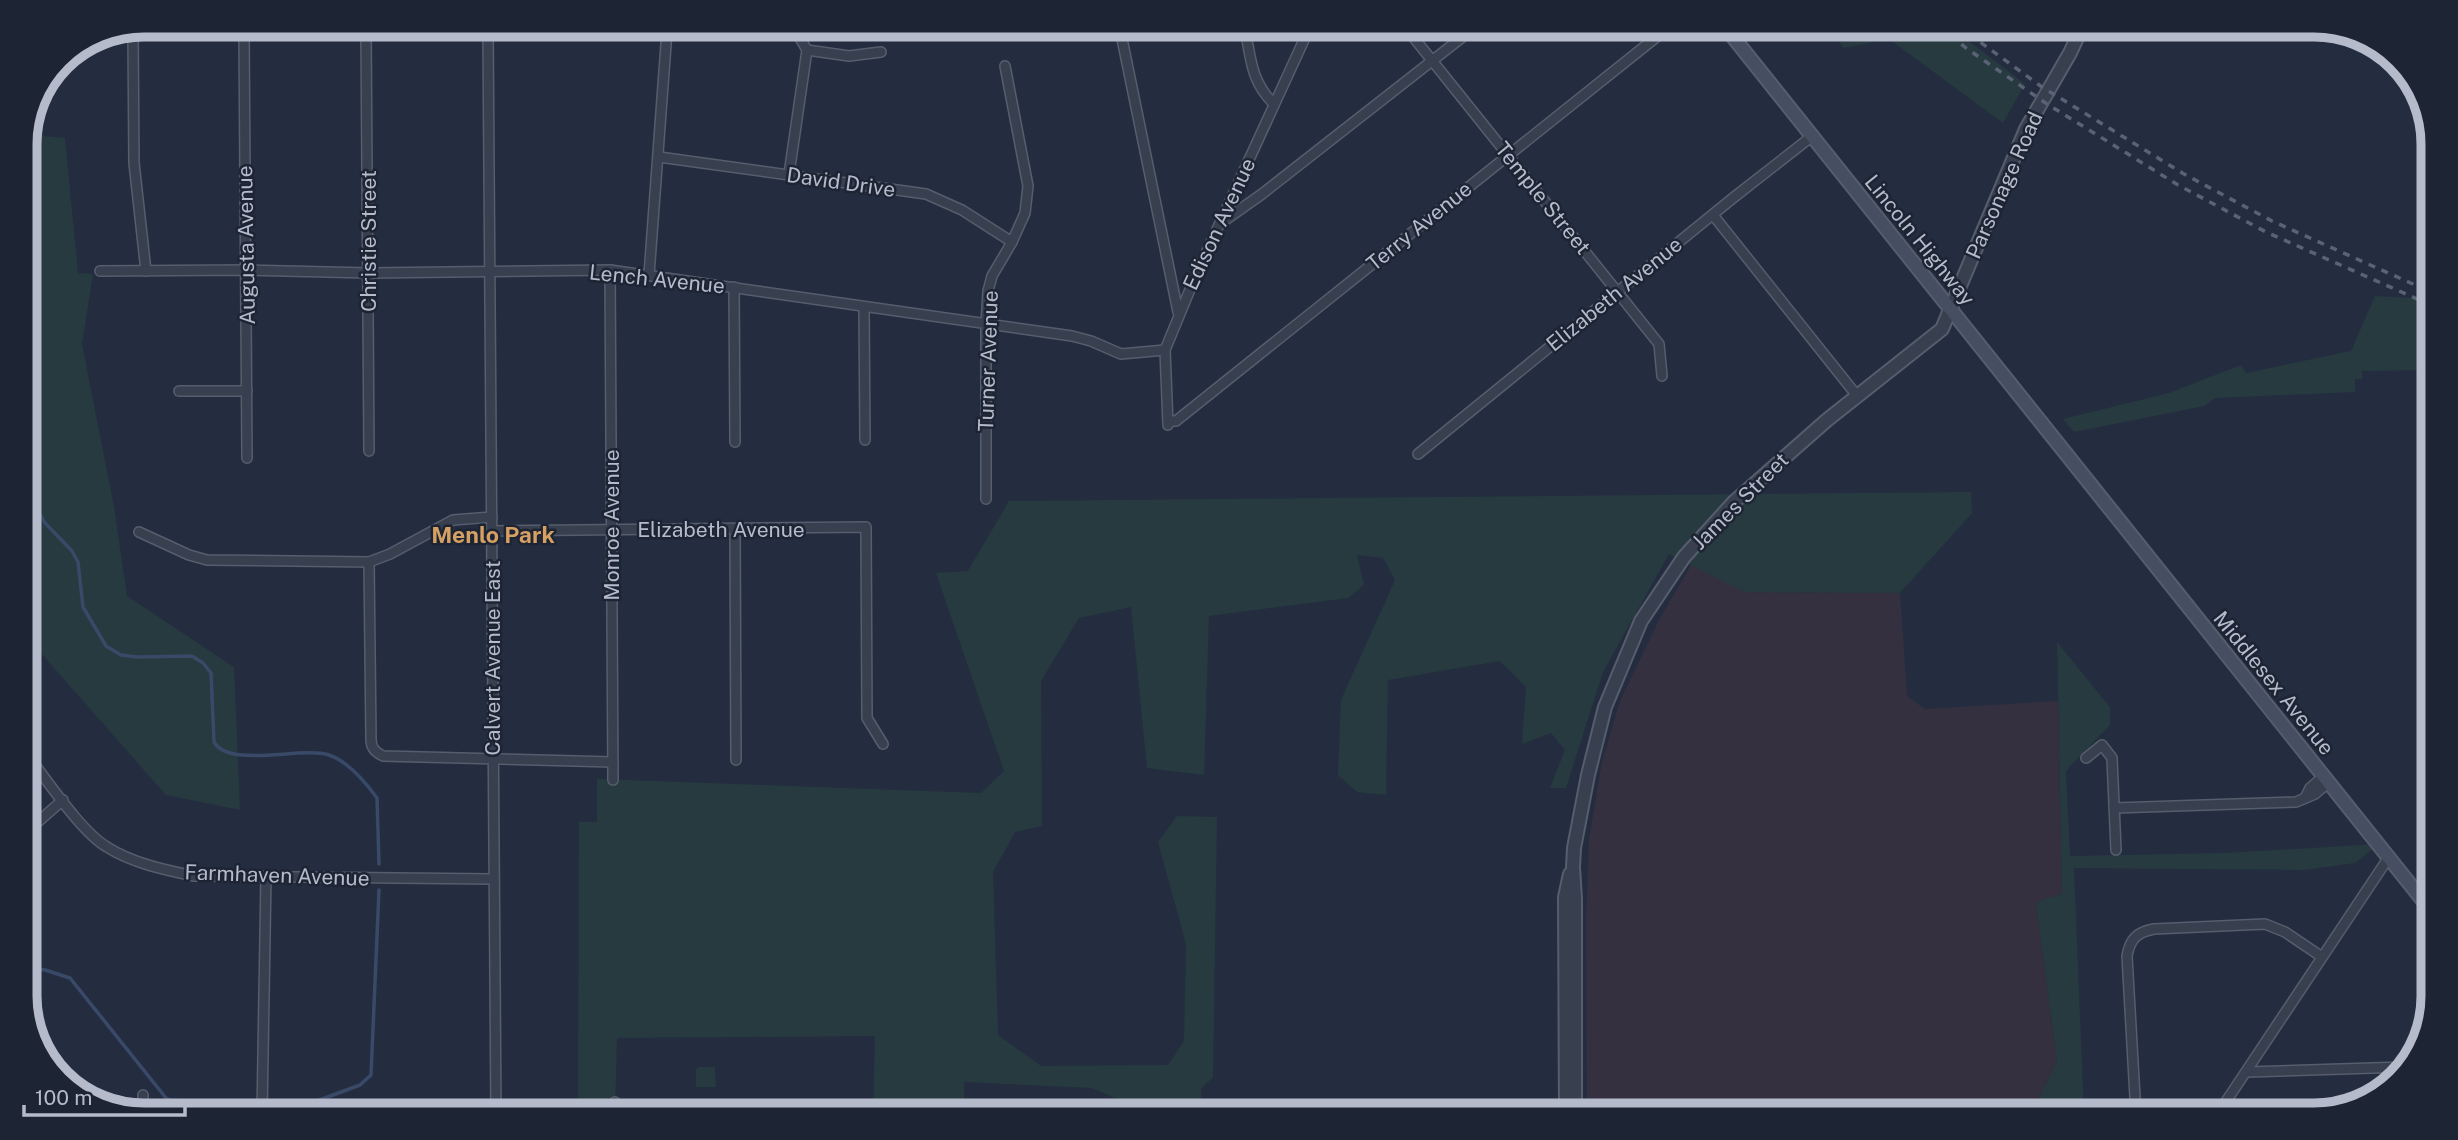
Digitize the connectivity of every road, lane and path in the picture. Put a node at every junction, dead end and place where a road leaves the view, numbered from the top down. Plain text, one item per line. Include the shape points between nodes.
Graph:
1 (244, 37) edge
2 (366, 37) edge
3 (488, 37) edge
4 (667, 37) edge
5 (799, 37) edge
6 (1122, 37) edge
7 (1246, 37) edge
8 (1305, 37) edge
9 (1413, 37) edge
10 (1463, 37) edge
11 (1656, 37) edge
12 (1733, 37) edge
13 (2077, 37) edge
14 (133, 38) edge
15 (807, 50) junction
16 (881, 52) dead end
17 (1433, 62) junction
18 (1005, 66) dead end
19 (1273, 103) junction
20 (1811, 137) junction
21 (1508, 155) junction
22 (659, 157) junction
23 (789, 174) junction
24 (1713, 215) junction
25 (1221, 223) junction
26 (1012, 242) junction
27 (246, 270) junction
28 (610, 270) junction
29 (100, 271) dead end
30 (146, 271) junction
31 (489, 271) junction
32 (369, 273) junction
33 (649, 275) junction
34 (734, 287) junction
35 (1617, 291) junction
36 (864, 307) junction
37 (1951, 311) junction
38 (1179, 313) junction
39 (986, 324) junction
40 (1165, 350) junction
41 (1662, 376) dead end
42 (179, 390) dead end
43 (247, 391) junction
44 (1858, 397) junction
45 (1168, 424) joint
46 (865, 440) dead end
47 (735, 442) dead end
48 (369, 451) dead end
49 (1418, 454) dead end
50 (247, 458) dead end
51 (2085, 478) joint
52 (986, 499) dead end
53 (492, 517) junction
54 (611, 530) junction
55 (735, 530) junction
56 (492, 531) junction
57 (139, 532) dead end
58 (369, 562) junction
59 (883, 744) dead end
60 (2086, 758) dead end
61 (492, 760) junction
62 (736, 760) dead end
63 (612, 762) junction
64 (37, 767) edge
65 (2326, 779) junction
66 (613, 780) dead end
67 (63, 800) junction
68 (2114, 808) junction
69 (37, 823) edge
70 (2116, 850) dead end
71 (2389, 858) junction
72 (1573, 867) junction
73 (266, 876) junction
74 (493, 879) junction
75 (2421, 896) edge
76 (2322, 957) junction
77 (2394, 1067) edge
78 (2247, 1072) junction
79 (143, 1096) dead end
80 (143, 1103) edge
81 (262, 1103) edge
82 (496, 1103) edge
83 (1566, 1103) edge
84 (1575, 1103) edge
85 (2135, 1103) edge
86 (2225, 1103) edge

1 - 27 street, Augusta Avenue
2 - 32 street, Christie Street
3 - 31 street, Calvert Avenue East
4 - 22 street
5 - 15 street
6 - 38 street
7 - 19 street via 1254,77
8 - 19 street, Edison Avenue
9 - 17 street, Temple Street
10 - 17 street
11 - 21 street, Terry Avenue
12 - 20 main road, Lincoln Highway
13 - 37 street, Parsonage Road via 2026,128
14 - 30 street via 134,163
15 - 16 street via 849,56
15 - 23 street
17 - 21 street, Temple Street
17 - 25 street
18 - 26 street, Turner Avenue via 1028,186 1024,213
19 - 25 street, Edison Avenue
20 - 24 street, Elizabeth Avenue
20 - 37 main road, Lincoln Highway
21 - 35 street, Temple Street
21 - 45 street, Terry Avenue
22 - 23 street, David Drive
22 - 33 street
23 - 26 street, David Drive via 926,194 962,210
24 - 35 street, Elizabeth Avenue
24 - 44 street
25 - 38 street, Edison Avenue
26 - 39 street, Turner Avenue via 992,276
27 - 30 street, Lench Avenue
27 - 32 street, Lench Avenue
27 - 43 street, Augusta Avenue
28 - 31 street, Lench Avenue
28 - 33 street, Lench Avenue
28 - 54 street, Monroe Avenue
29 - 30 street, Lench Avenue
31 - 32 street, Lench Avenue
31 - 53 street, Calvert Avenue East
32 - 48 street, Christie Street
33 - 34 street, Lench Avenue
34 - 36 street, Lench Avenue
34 - 47 street
35 - 41 street, Temple Street via 1659,344
35 - 49 street, Elizabeth Avenue
36 - 39 street, Lench Avenue
36 - 46 street
37 - 44 street, James Street via 1942,329
37 - 51 main road, Lincoln Highway
38 - 40 street, Edison Avenue
39 - 40 street, Lench Avenue via 1072,336 1121,354
39 - 52 street, Turner Avenue
40 - 45 street, Edison Avenue
42 - 43 street
43 - 50 street, Augusta Avenue
44 - 72 street, James Street via 1787,453 1711,525 1642,621 1605,706 1580,808
51 - 65 main road, Middlesex Avenue
53 - 56 street, Calvert Avenue East
53 - 58 street via 453,520
54 - 55 street, Elizabeth Avenue
54 - 56 street, Elizabeth Avenue
54 - 63 street, Monroe Avenue
55 - 59 street, Elizabeth Avenue via 866,527 867,718
55 - 62 street
56 - 61 street, Calvert Avenue East
57 - 58 street via 207,560
58 - 61 street via 374,750 383,756
60 - 68 street via 2102,745 2112,758
61 - 63 street
61 - 74 street, Calvert Avenue East
63 - 66 street, Monroe Avenue
64 - 67 street, Farmhaven Avenue
65 - 68 street via 2315,794 2296,802
65 - 71 main road, Middlesex Avenue
67 - 69 street
67 - 73 street, Farmhaven Avenue via 106,847 144,863 194,876
68 - 70 street
71 - 75 main road, Middlesex Avenue
71 - 76 street
72 - 83 street, James Street via 1565,897
72 - 84 street, James Street
73 - 74 street, Farmhaven Avenue
73 - 81 street
74 - 82 street, Calvert Avenue East
76 - 78 street
76 - 85 street via 2286,932 2265,924 2139,933 2127,956
77 - 78 street
78 - 86 street
79 - 80 street

